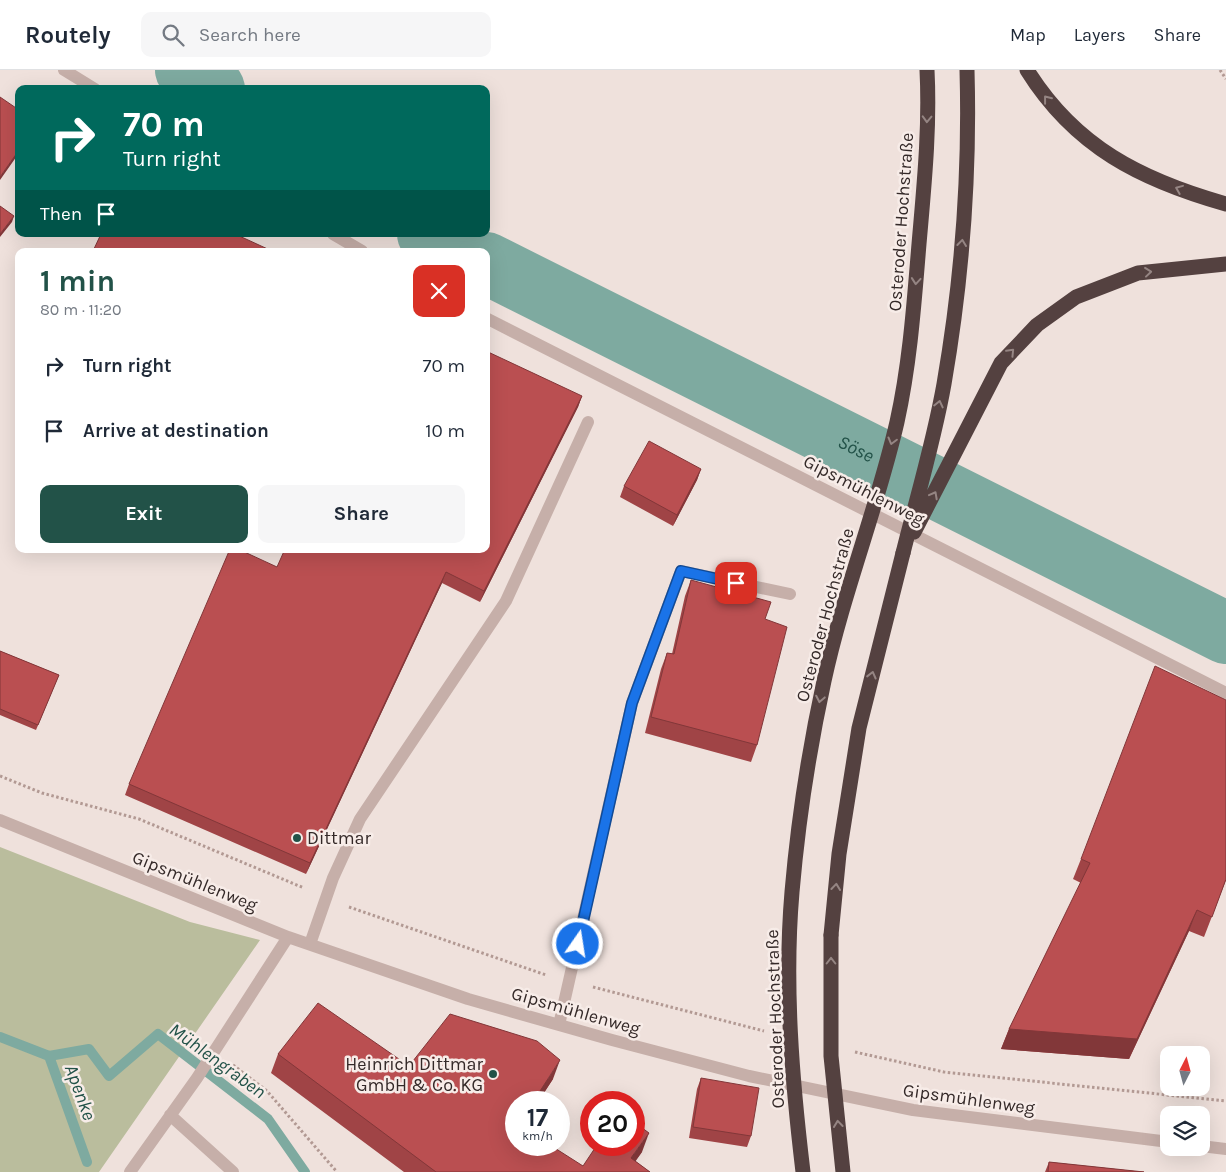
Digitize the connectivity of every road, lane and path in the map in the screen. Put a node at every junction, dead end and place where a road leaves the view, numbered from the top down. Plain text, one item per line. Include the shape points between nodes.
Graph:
1 (64, 70) edge
2 (927, 70) edge
3 (967, 70) edge
4 (1027, 70) edge
5 (1220, 70) edge
6 (1226, 78) edge
7 (88, 85) edge
8 (1226, 204) edge
9 (338, 237) edge
10 (357, 248) edge
11 (1226, 264) edge
12 (490, 320) edge
13 (588, 422) dead end
14 (903, 553) junction
15 (790, 594) dead end
16 (1226, 693) edge
17 (0, 776) edge
18 (0, 820) edge
19 (326, 897) junction
20 (288, 937) junction
21 (310, 944) junction
22 (570, 981) junction
23 (559, 1025) junction
24 (772, 1033) dead end
25 (848, 1050) dead end
26 (214, 1051) junction
27 (1226, 1101) edge
28 (170, 1115) junction
29 (1160, 1141) edge
30 (1210, 1147) edge
31 (1226, 1149) edge
32 (130, 1172) edge
33 (233, 1172) edge
34 (337, 1172) edge
35 (803, 1172) edge
36 (843, 1172) edge

1 - 7 street
2 -> 35 highway, Osteroder Hochstraße, bridge via 924,181 908,363 877,496 824,680 810,754 792,893 791,1032 795,1108
14 -> 3 highway, bridge via 944,384 964,228 969,151
8 -> 4 highway via 1185,192 1139,172 1101,150 1064,120
5 - 6 path
9 - 10 street
14 -> 11 highway, bridge via 1001,363 1037,325 1076,297 1138,273
12 - 16 street, Gipsmühlenweg
13 - 19 street via 506,600 360,819
36 -> 14 highway, bridge via 831,1056 831,935 839,854 859,728
15 - 22 street via 681,571 632,703
17 - 19 path via 42,793 139,819
18 - 20 street, Gipsmühlenweg
19 - 21 street
19 - 22 path via 366,914
20 - 21 street, Gipsmühlenweg
20 - 26 street
21 - 23 street, Gipsmühlenweg via 468,999
22 - 23 street
22 - 24 path
23 - 29 street, Gipsmühlenweg via 750,1076 913,1110
25 - 27 path via 944,1072
26 - 28 street
26 - 34 path via 267,1091
28 - 32 street
28 - 33 street
30 - 31 street

